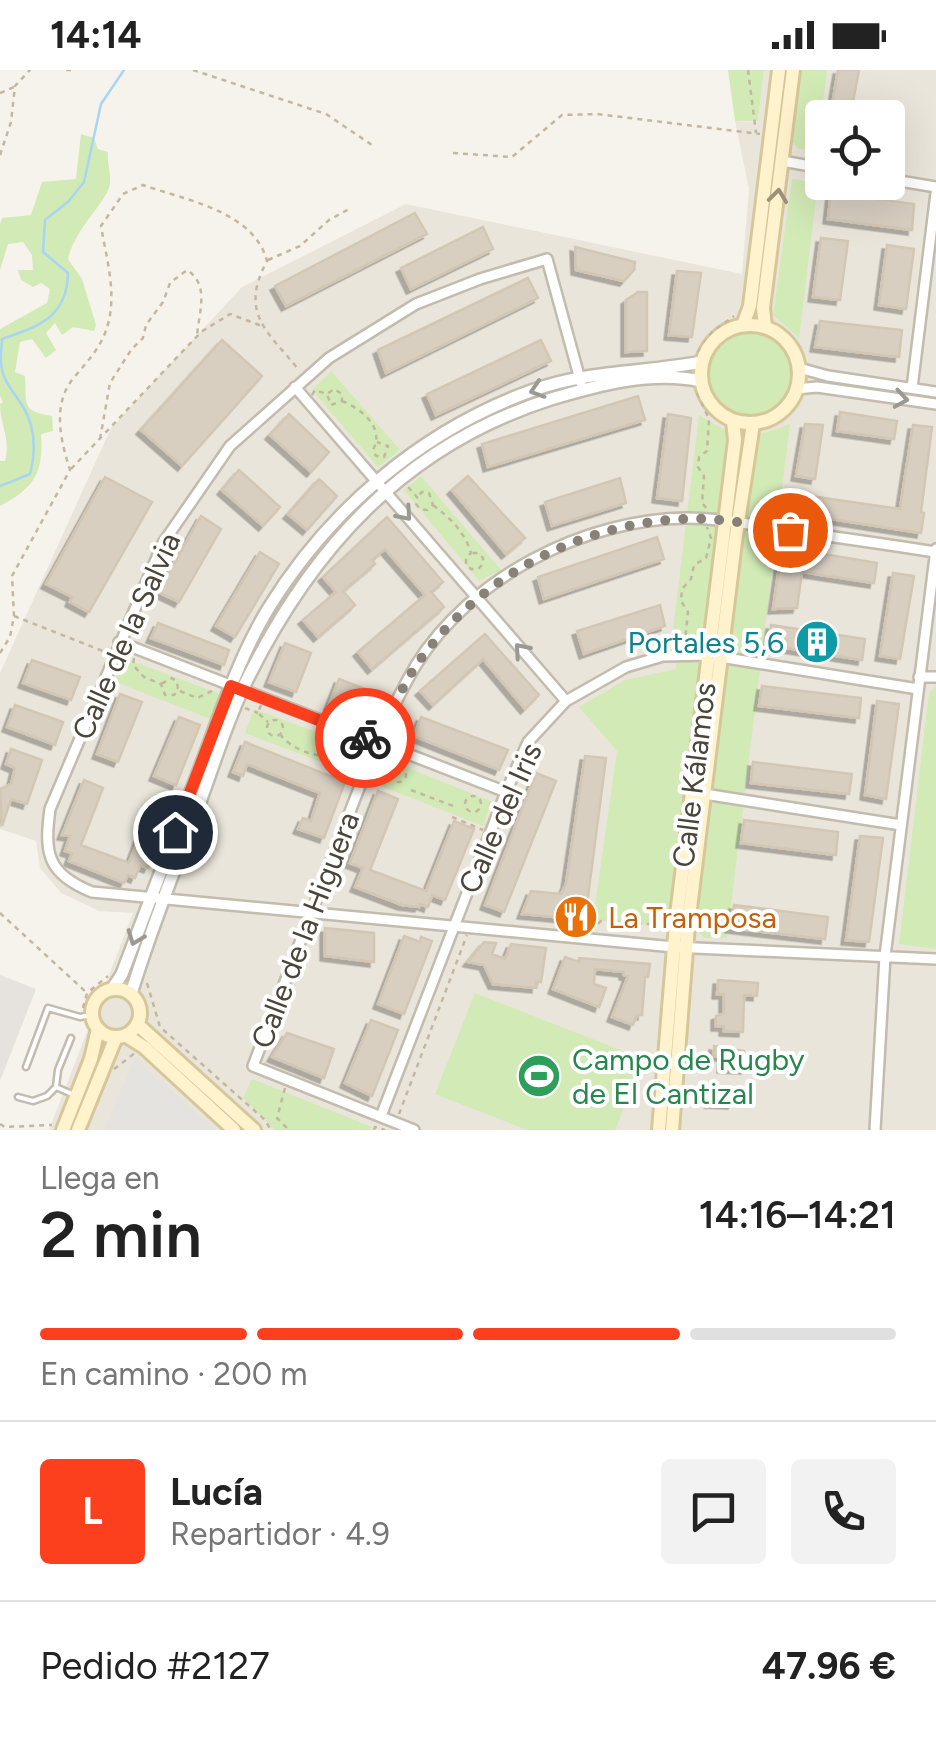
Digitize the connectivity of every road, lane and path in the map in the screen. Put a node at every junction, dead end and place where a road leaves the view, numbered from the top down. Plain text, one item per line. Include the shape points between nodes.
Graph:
1 (30, 70) edge
2 (66, 70) edge
3 (72, 70) edge
4 (193, 70) edge
5 (748, 70) edge
6 (779, 70) edge
7 (793, 70) edge
8 (16, 86) junction
9 (0, 93) edge
10 (763, 118) dead end
11 (758, 134) junction
12 (760, 141) dead end
13 (372, 145) dead end
14 (452, 152) dead end
15 (0, 154) edge
16 (782, 161) junction
17 (805, 165) edge
18 (905, 182) edge
19 (936, 190) edge
20 (349, 208) dead end
21 (267, 261) junction
22 (743, 318) junction
23 (263, 326) junction
24 (765, 327) junction
25 (197, 336) junction
26 (702, 362) junction
27 (798, 368) junction
28 (680, 371) junction
29 (305, 378) junction
30 (701, 381) junction
31 (581, 384) junction
32 (295, 386) junction
33 (912, 388) junction
34 (796, 390) junction
35 (936, 392) edge
36 (327, 394) junction
37 (308, 401) junction
38 (342, 401) junction
39 (936, 404) edge
40 (732, 421) junction
41 (753, 424) junction
42 (100, 439) junction
43 (378, 442) dead end
44 (70, 470) junction
45 (380, 485) junction
46 (432, 506) dead end
47 (708, 520) junction
48 (731, 522) junction
49 (936, 549) edge
50 (472, 553) junction
51 (478, 569) junction
52 (492, 586) junction
53 (477, 598) junction
54 (14, 616) junction
55 (120, 642) junction
56 (138, 650) junction
57 (0, 653) edge
58 (114, 656) junction
59 (690, 656) junction
60 (715, 656) junction
61 (920, 677) junction
62 (936, 677) edge
63 (161, 684) junction
64 (231, 686) junction
65 (918, 689) junction
66 (178, 690) junction
67 (264, 698) junction
68 (566, 701) junction
69 (236, 705) junction
70 (258, 713) junction
71 (269, 723) junction
72 (280, 734) junction
73 (364, 737) junction
74 (377, 742) junction
75 (349, 752) junction
76 (333, 755) junction
77 (369, 762) junction
78 (392, 772) junction
79 (405, 778) junction
80 (413, 781) dead end
81 (493, 787) junction
82 (410, 790) dead end
83 (506, 792) junction
84 (698, 793) junction
85 (459, 799) dead end
86 (466, 802) junction
87 (480, 805) junction
88 (456, 808) dead end
89 (452, 818) dead end
90 (901, 826) junction
91 (490, 832) junction
92 (150, 898) junction
93 (164, 899) junction
94 (312, 912) junction
95 (0, 913) edge
96 (665, 925) dead end
97 (454, 926) junction
98 (472, 927) junction
99 (588, 932) dead end
100 (680, 946) junction
101 (885, 956) junction
102 (936, 958) edge
103 (114, 988) junction
104 (88, 992) dead end
105 (131, 994) junction
106 (92, 1016) junction
107 (137, 1024) junction
108 (98, 1029) junction
109 (120, 1036) junction
110 (152, 1037) junction
111 (71, 1038) dead end
112 (104, 1064) junction
113 (26, 1067) dead end
114 (56, 1087) junction
115 (284, 1094) dead end
116 (18, 1096) dead end
117 (76, 1096) junction
118 (381, 1116) junction
119 (280, 1121) junction
120 (396, 1122) junction
121 (0, 1124) edge
122 (68, 1129) edge
123 (270, 1129) edge
124 (234, 1130) edge
125 (254, 1130) edge
126 (289, 1130) edge
127 (374, 1130) edge
128 (386, 1130) edge
129 (414, 1130) edge
130 (659, 1130) edge
131 (672, 1130) edge
132 (875, 1130) edge

1 - 8 path
2 - 3 path
4 - 13 path via 326,114
5 - 11 path
6 - 22 main road via 750,306
7 - 16 main road
8 - 9 path
8 - 15 path
10 - 11 path
11 - 12 path
11 - 14 path via 562,115 512,157
16 - 17 street
24 -> 16 main road
18 - 19 street
19 - 33 street
20 - 21 path via 300,246
21 - 23 path via 253,300
21 - 44 path via 263,246 230,216 143,184 123,194 101,226 110,319 94,358 69,383 58,424
22 - 24 main road
22 - 26 main road via 713,341
22 - 28 path via 712,332 694,357 680,361
23 - 25 path via 230,314
23 - 29 path
24 - 27 main road via 791,347
25 - 42 path
25 - 42 path via 203,288 187,270 170,283 144,338 110,383
26 - 28 street
26 - 30 main road
27 - 33 street
27 - 34 main road
28 - 30 street
28 - 31 street
28 - 47 path via 709,419 698,467
29 - 31 street, Calle de la Salvia via 416,304 547,259
29 - 32 street, Calle de la Salvia
30 - 40 main road via 711,405
31 - 45 street via 494,422
32 - 37 street
32 - 55 street, Calle de la Salvia via 230,446 174,526
33 - 35 street
34 -> 39 street via 818,386
34 - 41 main road via 784,410
36 - 37 path via 316,390
36 - 38 path via 331,405
36 - 38 path via 338,390
37 - 45 street
38 - 43 path via 358,407
40 - 41 main road
40 - 48 main road, Calle Kálamos
41 - 48 main road, Calle Kálamos
42 - 44 path
44 - 54 path via 12,576
45 -> 53 street
45 - 64 street
46 - 50 path via 466,537
47 - 48 street, Calle de la Higuera
47 - 52 street, Calle de la Higuera via 621,525 561,546
47 - 59 path via 706,558 682,589
48 - 49 street, Calle de la Higuera
48 - 60 main road, Calle Kálamos
49 - 61 street
50 - 51 path via 483,558
50 - 51 path via 466,564
51 - 52 path
52 - 53 street, Calle de la Higuera
68 -> 53 street
53 - 74 street, Calle de la Higuera via 417,664
54 - 57 path
54 - 58 path
55 - 56 street
55 - 58 street, Calle de la Salvia
56 - 63 path via 134,668
56 - 64 street
58 - 92 street, Calle de la Salvia via 50,808 45,845 70,883
59 - 60 street, Calle del Iris
59 - 68 street, Calle del Iris via 626,667
60 - 65 street, Calle del Iris
60 - 84 main road, Calle Kálamos
61 - 62 street
61 - 65 street
63 - 66 path via 172,678
63 - 66 path via 168,696
64 - 66 path via 197,698
64 - 67 street
64 - 69 street
64 - 92 street
65 - 90 street
67 - 70 path
67 - 73 street
68 - 83 street, Calle del Iris via 528,742
69 - 70 path
69 - 93 street
70 - 71 path
71 - 72 path via 270,734
71 - 72 path via 280,722
72 - 76 path via 285,742
73 - 74 street
73 - 75 path via 358,751
74 - 77 street, Calle de la Higuera
74 - 81 street
75 - 76 path via 343,760
75 - 76 path via 340,745
77 - 78 path
77 - 94 street, Calle de la Higuera
78 - 79 path via 402,769
78 - 79 path via 397,782
79 - 80 path
81 - 83 street
81 - 87 path
82 - 88 path
83 - 91 street, Calle del Iris
84 - 90 street
84 - 100 main road, Calle Kálamos
85 - 86 path
86 - 87 path via 475,797
86 - 87 path via 470,811
89 - 91 path
90 - 101 street
91 - 97 street, Calle del Iris
92 - 93 street, Calle de la Salvia
92 -> 103 street
93 - 94 street, Calle de la Salvia
93 - 105 street
94 - 97 street, Calle de la Salvia
94 - 118 street, Calle de la Higuera via 254,1066
95 - 104 path
96 - 99 path via 600,921
97 - 98 street, Calle de la Salvia
97 - 118 street, Calle del Iris
98 - 100 street, Calle de la Salvia
98 - 120 path
100 - 101 street, Calle de la Salvia
100 - 130 main road, Calle Kálamos
100 - 131 main road, Calle Kálamos
101 - 102 street, Calle de la Salvia
101 - 132 street
103 - 105 main road
103 - 106 main road via 100,994
105 - 107 main road via 140,1008
106 - 108 main road
106 - 113 lane via 48,1008
107 - 109 main road
107 - 110 main road
108 - 109 main road
108 - 117 main road
109 - 110 main road
109 - 112 main road
110 - 112 path via 115,1070
110 - 124 main road
110 - 125 main road
111 - 114 lane
112 - 122 main road
114 - 116 lane via 33,1102
114 - 117 lane
115 - 119 path via 276,1112
117 - 122 main road
118 - 120 street, Calle de la Higuera
119 - 123 path
119 - 126 path
120 - 129 street, Calle de la Higuera
121 - 122 path
127 - 128 path

